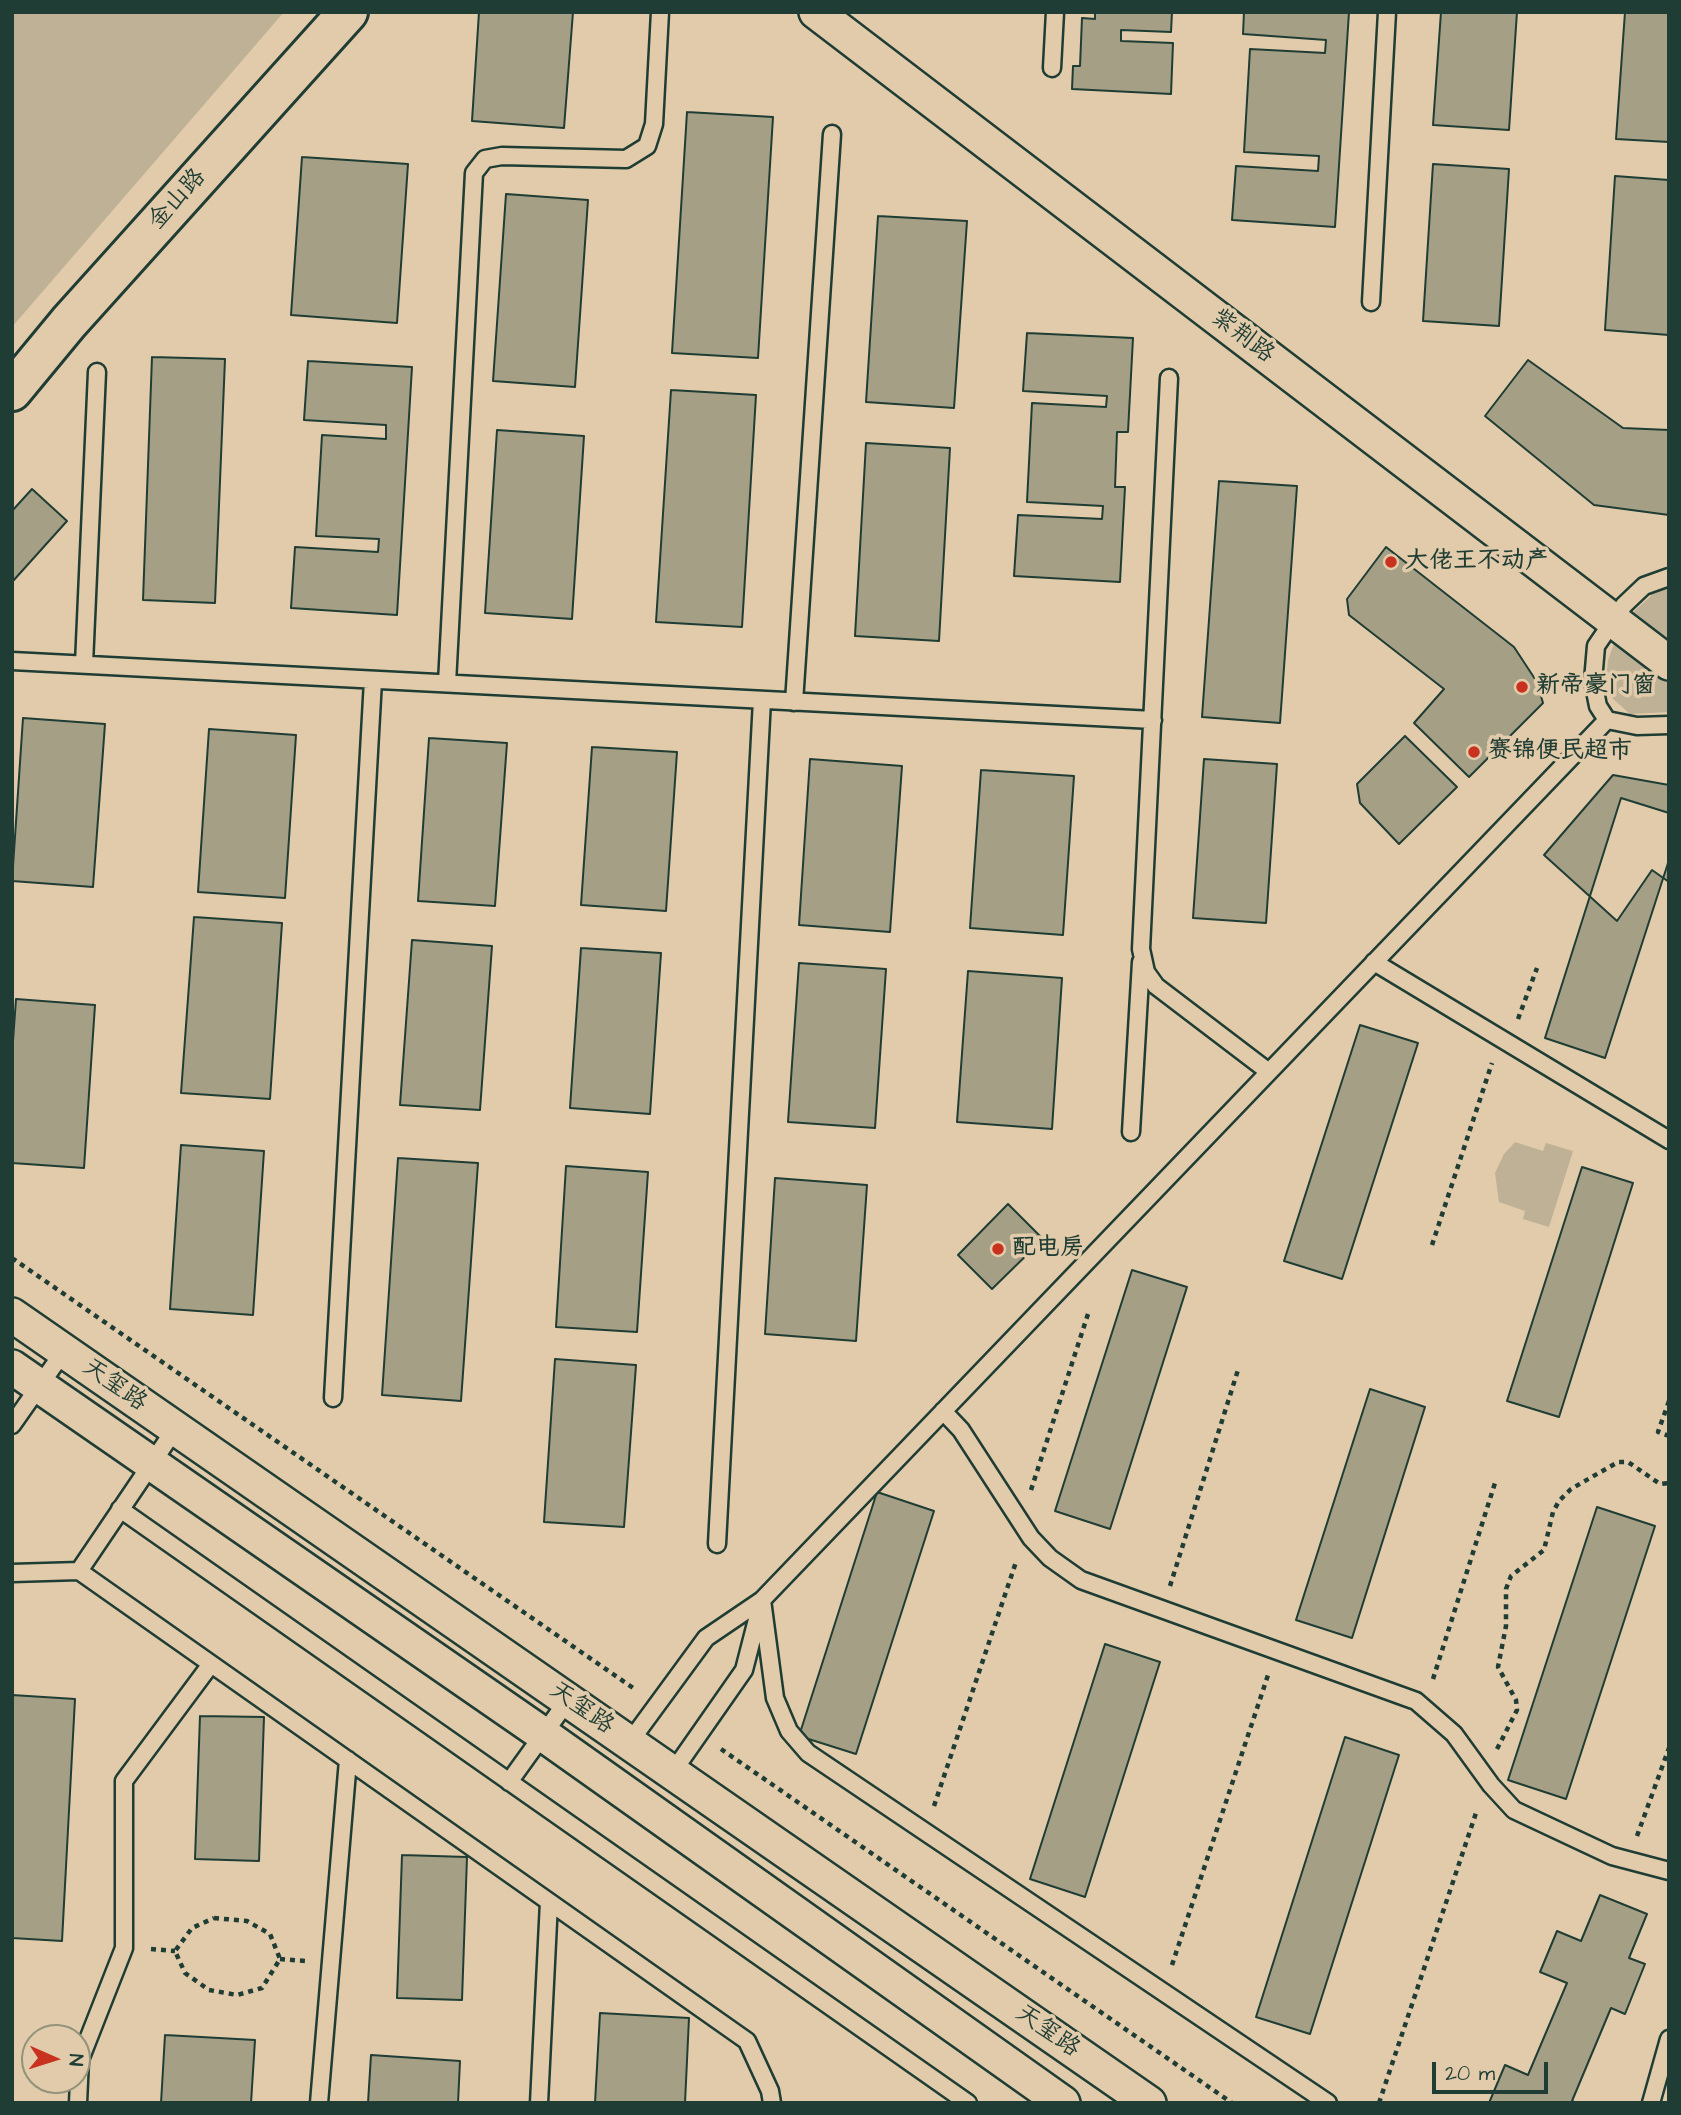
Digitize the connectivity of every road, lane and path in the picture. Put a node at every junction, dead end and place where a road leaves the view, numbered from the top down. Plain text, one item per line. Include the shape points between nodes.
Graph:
1 (348, 12) edge
2 (660, 12) edge
3 (816, 12) edge
4 (1055, 12) edge
5 (1387, 12) edge
6 (1052, 68) dead end
7 (832, 134) dead end
8 (1371, 302) dead end
9 (97, 372) dead end
10 (1169, 378) dead end
11 (12, 391) edge
12 (1669, 577) edge
13 (1613, 620) junction
14 (12, 661) edge
15 (1669, 663) edge
16 (84, 664) junction
17 (373, 680) junction
18 (447, 684) junction
19 (762, 700) junction
20 (794, 702) junction
21 (1153, 720) junction
22 (1606, 720) junction
23 (1669, 725) edge
24 (1141, 949) junction
25 (1374, 962) junction
26 (1537, 968) dead end
27 (1504, 1042) junction
28 (1269, 1072) junction
29 (1131, 1132) dead end
30 (1669, 1140) edge
31 (1432, 1245) dead end
32 (12, 1258) edge
33 (1088, 1314) dead end
34 (12, 1315) edge
35 (64, 1351) junction
36 (12, 1367) edge
37 (1238, 1370) dead end
38 (39, 1385) junction
39 (333, 1398) dead end
40 (1669, 1401) edge
41 (943, 1412) junction
42 (12, 1425) edge
43 (175, 1429) junction
44 (1669, 1436) edge
45 (151, 1462) junction
46 (1495, 1483) dead end
47 (1669, 1483) edge
48 (120, 1509) junction
49 (1021, 1522) junction
50 (1031, 1538) junction
51 (717, 1544) dead end
52 (79, 1571) junction
53 (12, 1573) edge
54 (762, 1600) junction
55 (1162, 1609) junction
56 (1276, 1651) junction
57 (211, 1664) junction
58 (568, 1700) junction
59 (657, 1705) junction
60 (1424, 1707) junction
61 (700, 1734) junction
62 (544, 1735) junction
63 (629, 1743) junction
64 (1669, 1748) edge
65 (1667, 1757) edge
66 (348, 1760) junction
67 (672, 1773) junction
68 (1485, 1777) junction
69 (509, 1782) junction
70 (925, 1830) junction
71 (1628, 1861) junction
72 (1669, 1871) edge
73 (549, 1902) junction
74 (280, 1959) joint
75 (1160, 1989) junction
76 (1669, 2039) edge
77 (78, 2103) edge
78 (319, 2103) edge
79 (539, 2103) edge
80 (772, 2103) edge
81 (968, 2103) edge
82 (1063, 2103) edge
83 (1149, 2103) edge
84 (1232, 2103) edge
85 (1328, 2103) edge
86 (1379, 2103) edge
87 (1651, 2103) edge

1 - 11 street, 金山路
2 - 18 lane via 654,124 647,146 626,159 502,156 485,159 474,173
3 - 13 street, 紫荆路
4 - 6 lane
5 - 8 lane
7 - 20 lane
9 - 16 lane
10 - 21 lane
12 - 13 lane via 1644,586
13 - 15 street, 紫荆路
13 - 22 lane via 1597,646 1594,665 1595,695
14 - 16 lane
16 - 17 lane
17 - 18 lane
17 - 39 lane
18 - 19 lane
19 - 20 lane
19 - 51 lane
20 - 21 lane
21 - 24 lane
22 - 23 lane via 1637,726
22 - 25 lane
24 - 28 lane via 1146,972 1156,986
24 - 29 lane
25 - 27 lane
25 - 28 lane
26 - 27 path
27 - 30 lane
27 - 31 path
28 - 41 lane
32 - 59 path
33 - 49 path
34 - 35 street, 天玺路
35 - 38 lane
35 - 43 street, 天玺路
36 - 38 street, 天玺路
37 - 55 path
38 - 42 lane
38 - 45 street, 天玺路
40 - 44 path via 1658,1432
41 - 49 lane via 961,1430
41 - 54 lane
43 - 45 lane
43 - 58 street, 天玺路
45 - 48 lane
45 - 62 street, 天玺路
46 - 60 path
47 - 68 path via 1660,1484 1628,1462 1618,1462 1571,1489 1553,1512 1544,1550 1511,1576 1498,1667 1517,1710
48 - 52 lane
48 - 69 lane
49 - 50 lane
50 - 55 lane via 1049,1558 1082,1580
50 - 70 path via 1018,1556
52 - 53 lane
52 - 57 lane
54 - 59 lane via 706,1638
54 - 61 lane via 744,1670
54 - 70 lane via 775,1698 789,1731 808,1753
55 - 56 lane
56 - 60 lane
56 - 75 path via 1171,1968
57 - 66 lane
57 - 77 lane via 124,1781 124,1948 80,2060
58 - 62 lane
58 - 63 street, 天玺路
59 - 63 lane
60 - 68 lane via 1454,1734
61 - 67 lane
61 - 84 path
62 - 69 lane
62 - 82 street, 天玺路
63 - 67 street, 天玺路
64 - 65 path
65 - 71 path
66 - 73 lane
66 - 78 lane
67 - 83 street, 天玺路
68 - 71 lane via 1514,1810
68 - 86 path
69 - 81 lane
70 - 75 lane
71 - 72 lane
73 - 79 lane
73 - 80 lane via 747,2041
74 - 74 path via 270,1934 247,1921 215,1918 192,1928 174,1951 185,1973 209,1990 237,1995 262,1988
75 - 85 lane
76 - 87 lane

